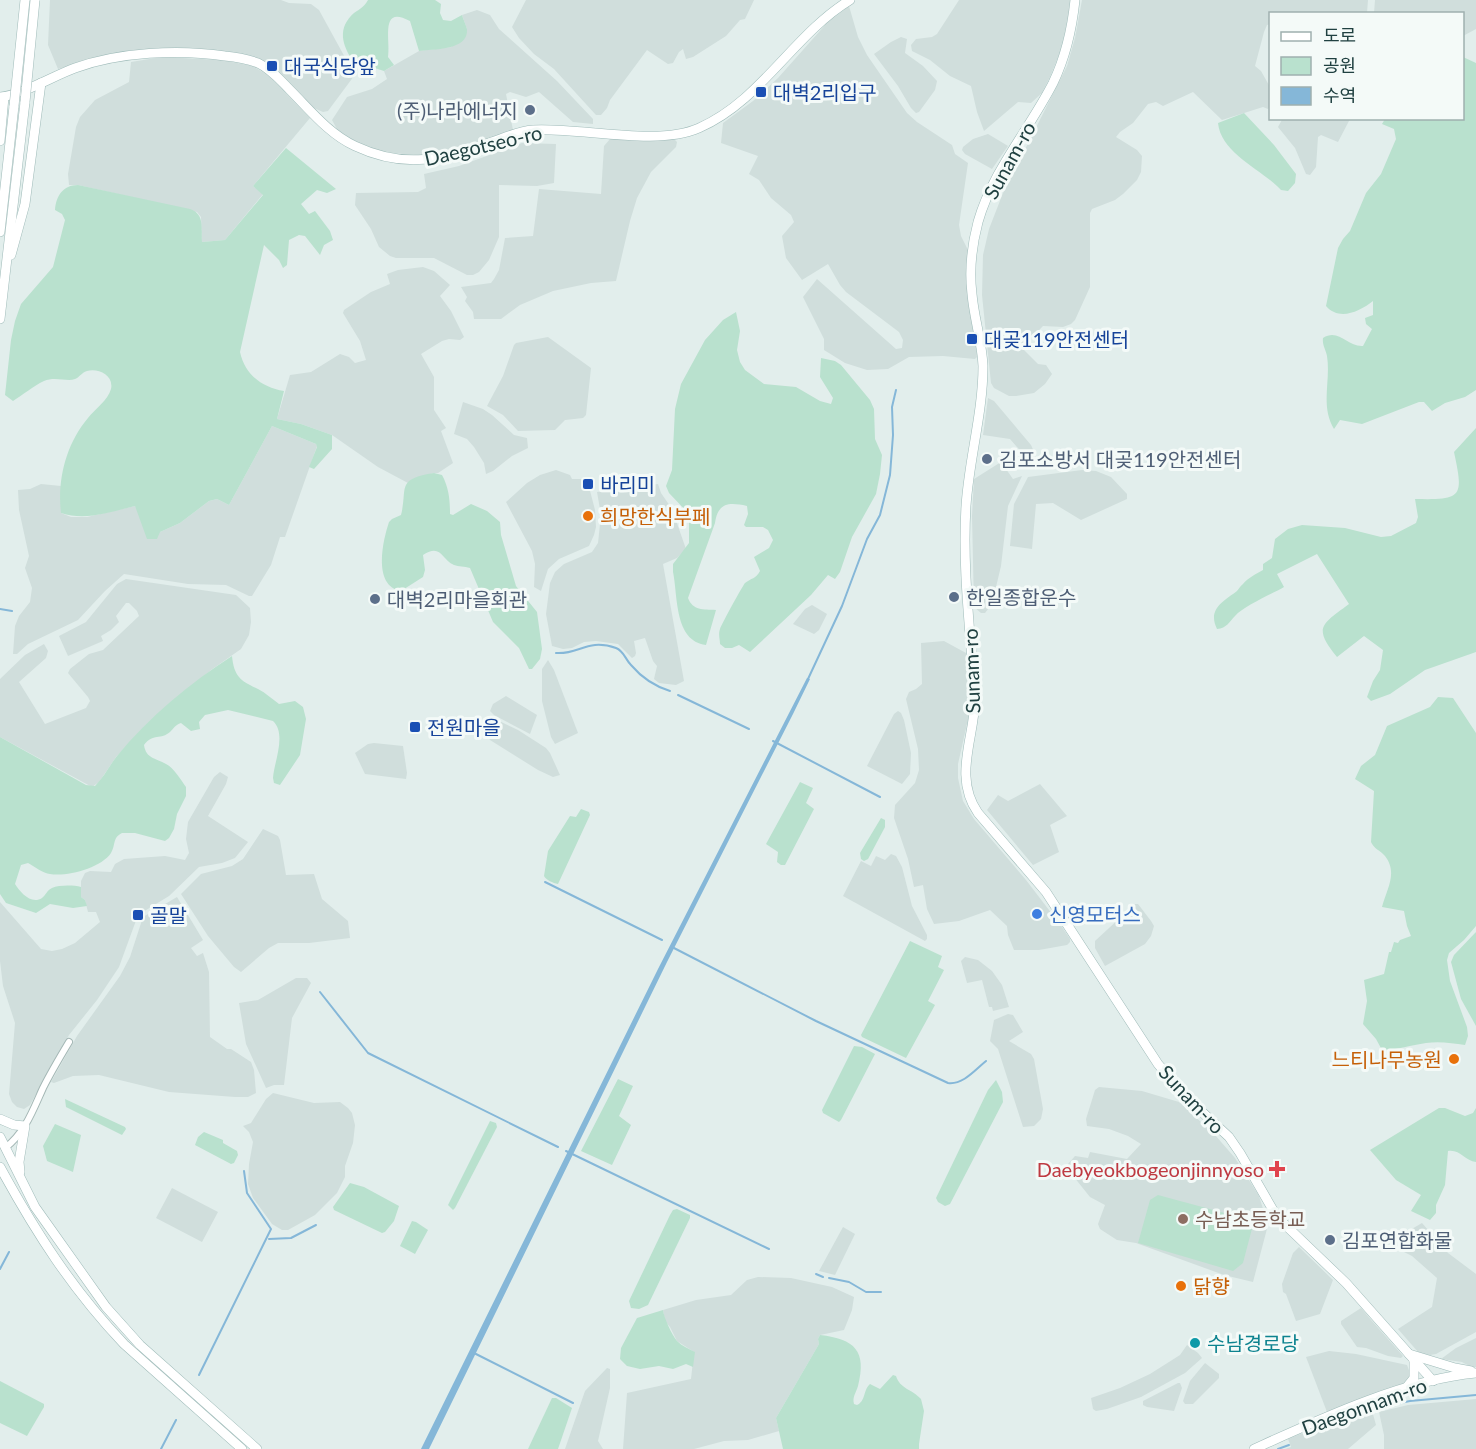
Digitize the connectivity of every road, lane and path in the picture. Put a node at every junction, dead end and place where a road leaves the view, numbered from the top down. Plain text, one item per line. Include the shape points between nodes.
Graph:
1 (25, 0) edge
2 (35, 0) edge
3 (850, 0) edge
4 (1075, 0) edge
5 (41, 83) junction
6 (2, 97) edge
7 (0, 141) edge
8 (0, 232) edge
9 (5, 272) junction
10 (0, 319) edge
11 (69, 1042) dead end
12 (0, 1119) edge
13 (25, 1126) junction
14 (0, 1137) edge
15 (3, 1150) edge
16 (0, 1167) edge
17 (21, 1180) junction
18 (0, 1181) edge
19 (13, 1190) junction
20 (1411, 1357) junction
21 (1476, 1372) edge
22 (1433, 1381) junction
23 (1406, 1389) junction
24 (242, 1449) edge
25 (257, 1449) edge
26 (1254, 1449) edge

1 - 8 street, bridge
2 - 9 street, bridge
3 - 5 street, Daegotseo-ro via 740,101 698,129 656,135 531,130 429,160 394,159 353,146 318,120 274,73 243,58 197,53 140,55 78,67
4 - 20 street, Sunam-ro via 1061,65 997,175 974,238 972,296 983,364 966,505 975,700 966,759 967,791 978,813 1046,892 1165,1072 1240,1153 1277,1217 1347,1283
5 - 6 street, Daegotseo-ro
5 - 9 street via 26,204
6 - 7 street
9 - 10 street
11 - 13 street
12 - 13 street
13 - 15 street
13 - 17 street via 19,1162
14 - 15 street
15 - 17 street
16 - 19 street
17 - 25 street via 57,1240 123,1327
18 - 19 street
19 - 24 street via 54,1260 107,1326
20 - 21 street
20 - 22 street, Sunam-ro
20 - 23 street via 1414,1378
21 - 22 street, Daegonnam-ro
22 - 23 street, Daegonnam-ro
23 - 26 street, Daegonnam-ro

